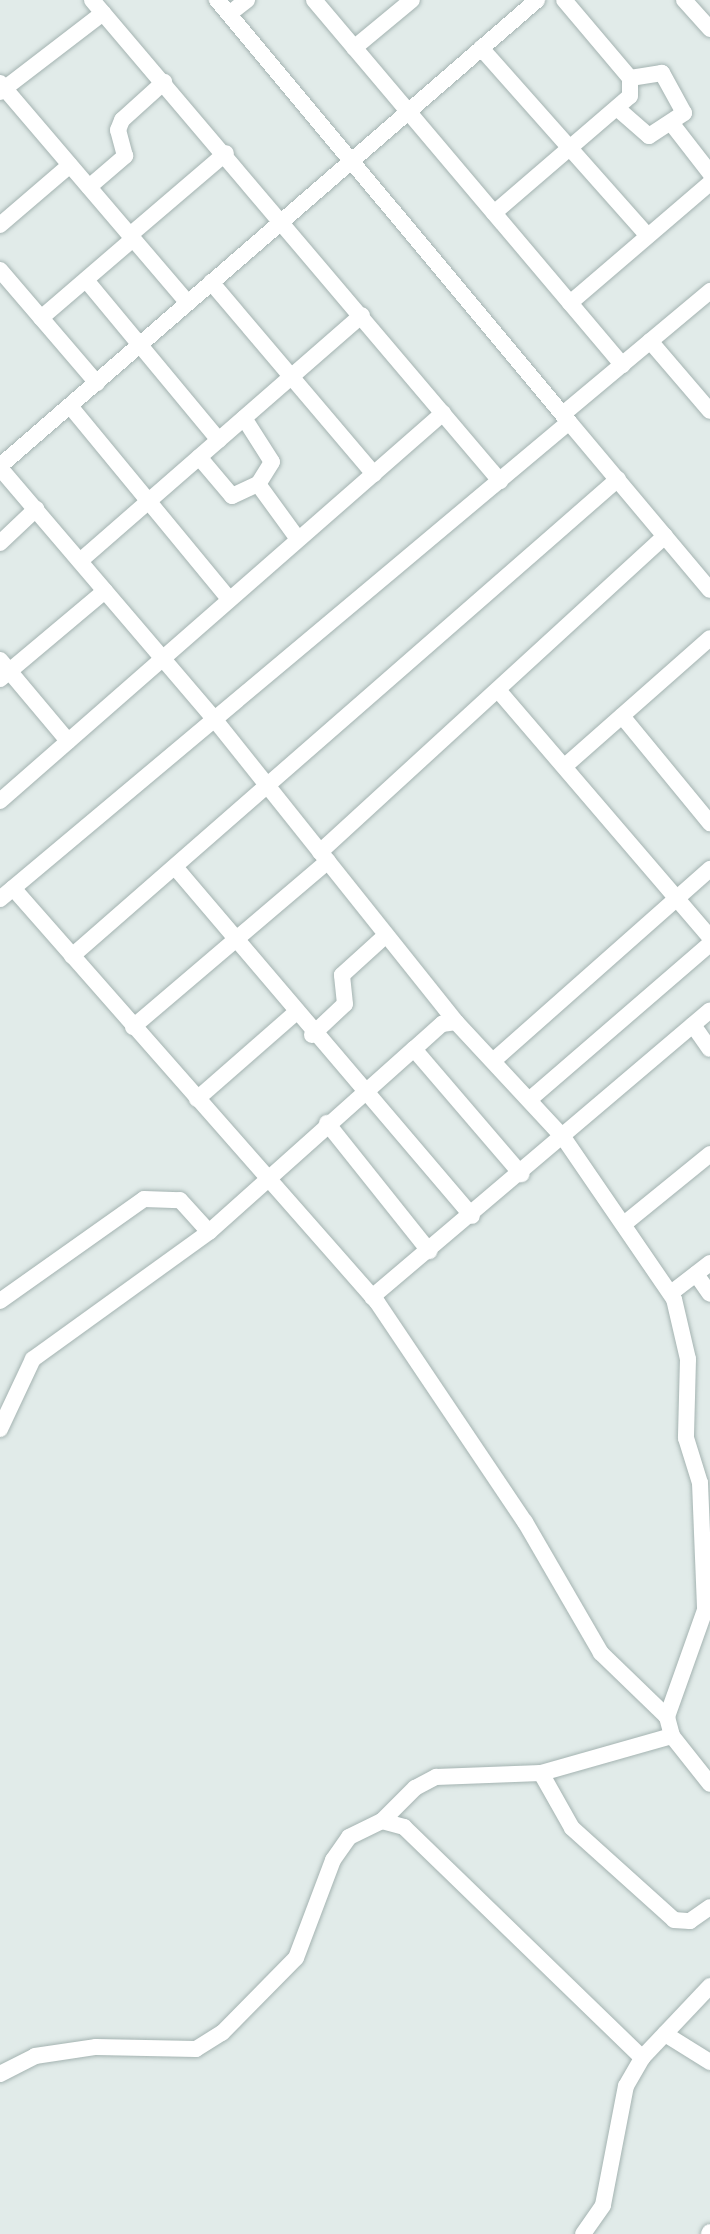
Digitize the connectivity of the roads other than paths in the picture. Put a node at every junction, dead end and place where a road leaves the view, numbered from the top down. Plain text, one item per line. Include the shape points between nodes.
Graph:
1 (217, 0) edge
2 (247, 0) edge
3 (314, 0) edge
4 (412, 0) edge
5 (537, 0) edge
6 (564, 0) edge
7 (684, 0) edge
8 (97, 6) edge
9 (229, 13) junction
10 (710, 29) edge
11 (354, 48) junction
12 (481, 48) junction
13 (630, 78) junction
14 (164, 82) junction
15 (1, 88) edge
16 (618, 109) junction
17 (407, 111) junction
18 (672, 124) junction
19 (569, 147) junction
20 (226, 153) junction
21 (351, 160) junction
22 (71, 165) junction
23 (710, 173) edge
24 (710, 183) edge
25 (89, 187) junction
26 (494, 214) junction
27 (283, 219) junction
28 (0, 225) edge
29 (648, 236) junction
30 (132, 237) junction
31 (0, 270) edge
32 (86, 279) junction
33 (211, 282) junction
34 (710, 291) edge
35 (188, 303) junction
36 (570, 303) junction
37 (362, 315) junction
38 (41, 318) junction
39 (650, 341) junction
40 (142, 343) junction
41 (622, 365) junction
42 (290, 378) junction
43 (97, 383) junction
44 (70, 406) junction
45 (710, 411) edge
46 (443, 413) junction
47 (244, 418) junction
48 (566, 418) junction
49 (219, 440) junction
50 (199, 457) junction
51 (0, 467) edge
52 (374, 474) junction
53 (618, 480) junction
54 (499, 481) junction
55 (258, 484) junction
56 (150, 500) junction
57 (36, 509) junction
58 (665, 536) junction
59 (298, 539) junction
60 (0, 543) edge
61 (80, 561) junction
62 (105, 590) junction
63 (710, 590) edge
64 (229, 599) junction
65 (710, 638) edge
66 (162, 658) junction
67 (3, 670) edge
68 (498, 690) junction
69 (622, 716) junction
70 (215, 720) junction
71 (68, 741) junction
72 (565, 766) junction
73 (268, 787) junction
74 (0, 801) edge
75 (710, 823) edge
76 (324, 857) junction
77 (175, 867) junction
78 (710, 869) edge
79 (13, 888) junction
80 (678, 897) junction
81 (0, 899) edge
82 (386, 935) junction
83 (710, 937) edge
84 (232, 942) junction
85 (710, 944) edge
86 (72, 956) junction
87 (710, 1010) edge
88 (294, 1014) junction
89 (456, 1022) junction
90 (693, 1025) junction
91 (133, 1027) junction
92 (313, 1035) junction
93 (414, 1049) junction
94 (710, 1049) edge
95 (493, 1061) junction
96 (362, 1093) junction
97 (197, 1099) junction
98 (529, 1100) junction
99 (327, 1123) junction
100 (563, 1138) junction
101 (710, 1154) edge
102 (521, 1174) junction
103 (265, 1178) junction
104 (472, 1216) junction
105 (624, 1224) junction
106 (209, 1232) junction
107 (429, 1251) junction
108 (710, 1263) edge
109 (695, 1274) junction
110 (671, 1293) junction
111 (710, 1294) edge
112 (372, 1297) junction
113 (0, 1301) edge
114 (0, 1429) edge
115 (705, 1479) edge
116 (667, 1717) junction
117 (671, 1736) junction
118 (541, 1773) junction
119 (710, 1784) edge
120 (382, 1821) junction
121 (710, 1908) edge
122 (710, 1986) edge
123 (665, 2034) junction
124 (642, 2058) junction
125 (710, 2062) edge
126 (0, 2074) edge
127 (583, 2234) edge

1 - 9 street
2 - 9 street
3 - 11 street
4 - 11 street
5 - 12 street
6 - 13 street
7 - 10 street
8 - 14 street
8 - 15 street
9 - 21 street
11 - 17 street
12 - 17 street
12 - 19 street
13 - 16 street via 630,96
13 - 18 street via 662,72 685,104
14 - 20 street
14 - 25 street via 122,120 118,130 125,156
15 - 22 street
16 - 18 street via 643,135 659,134
16 - 19 street
17 - 21 street
17 - 26 street
18 - 23 street
19 - 26 street
19 - 29 street
20 - 27 street
20 - 30 street
21 - 27 street
21 - 48 street
22 - 25 street
22 - 28 street
24 - 29 street
25 - 30 street
26 - 36 street
27 - 33 street
27 - 37 street
29 - 36 street
30 - 32 street
30 - 35 street
31 - 38 street
32 - 38 street
32 - 40 street
33 - 35 street
33 - 42 street
34 - 39 street
35 - 40 street
36 - 41 street
37 - 42 street
37 - 46 street
38 - 43 street
39 - 41 street
39 - 45 street
40 - 43 street
40 - 49 street
41 - 48 street
42 - 47 street
42 - 52 street
43 - 44 street
44 - 51 street
44 - 56 street
46 - 52 street
46 - 54 street
47 - 49 street
47 - 55 street via 271,457 270,472
48 - 53 street
48 - 54 street
49 - 50 street
50 - 55 street via 232,496
50 - 56 street
51 - 57 street
52 - 59 street
53 - 58 street
53 - 73 street
54 - 70 street
55 - 59 street
56 - 61 street
56 - 64 street
57 - 60 street
57 - 61 street
58 - 63 street
58 - 68 street
59 - 64 street
61 - 62 street
62 - 66 street
62 - 67 street
64 - 66 street
65 - 69 street
66 - 70 street
66 - 71 street
67 - 71 street
68 - 72 street
68 - 76 street
69 - 72 street
69 - 75 street
70 - 73 street
70 - 79 street
71 - 74 street
72 - 80 street
73 - 76 street
73 - 77 street
76 - 82 street
76 - 84 street
77 - 84 street
77 - 86 street
78 - 80 street
79 - 81 street
79 - 86 street
80 - 83 street
80 - 95 street
82 - 89 street
82 - 92 street via 342,975 345,1004
84 - 88 street
84 - 91 street
85 - 98 street
86 - 91 street
87 - 90 street
88 - 92 street
88 - 97 street
89 - 93 street via 442,1024
89 - 95 street
90 - 94 street
90 - 100 street
91 - 97 street
92 - 96 street
93 - 96 street
93 - 102 street
95 - 98 street
96 - 99 street
96 - 104 street
97 - 103 street
98 - 100 street
99 - 103 street
99 - 107 street
100 - 102 street
100 - 105 street
101 - 105 street
102 - 104 street
103 - 106 street
103 - 112 street
104 - 107 street
105 - 110 street
106 - 113 street via 180,1200 144,1199
106 - 114 street via 33,1359
107 - 112 street
108 - 109 street
109 - 110 street
109 - 111 street
110 - 115 street via 688,1359 686,1438
112 - 116 street via 525,1522 601,1653
115 - 116 street via 703,1628
116 - 117 street
117 - 118 street
117 - 119 street
118 - 120 street via 436,1777 415,1788
118 - 121 street via 572,1828 674,1920 690,1921
120 - 124 street via 404,1827
120 - 126 street via 349,1838 333,1860 296,1958 222,2033 196,2049 96,2047 35,2056
122 - 123 street
123 - 124 street
123 - 125 street
124 - 127 street via 617,2111 613,2170 603,2206

